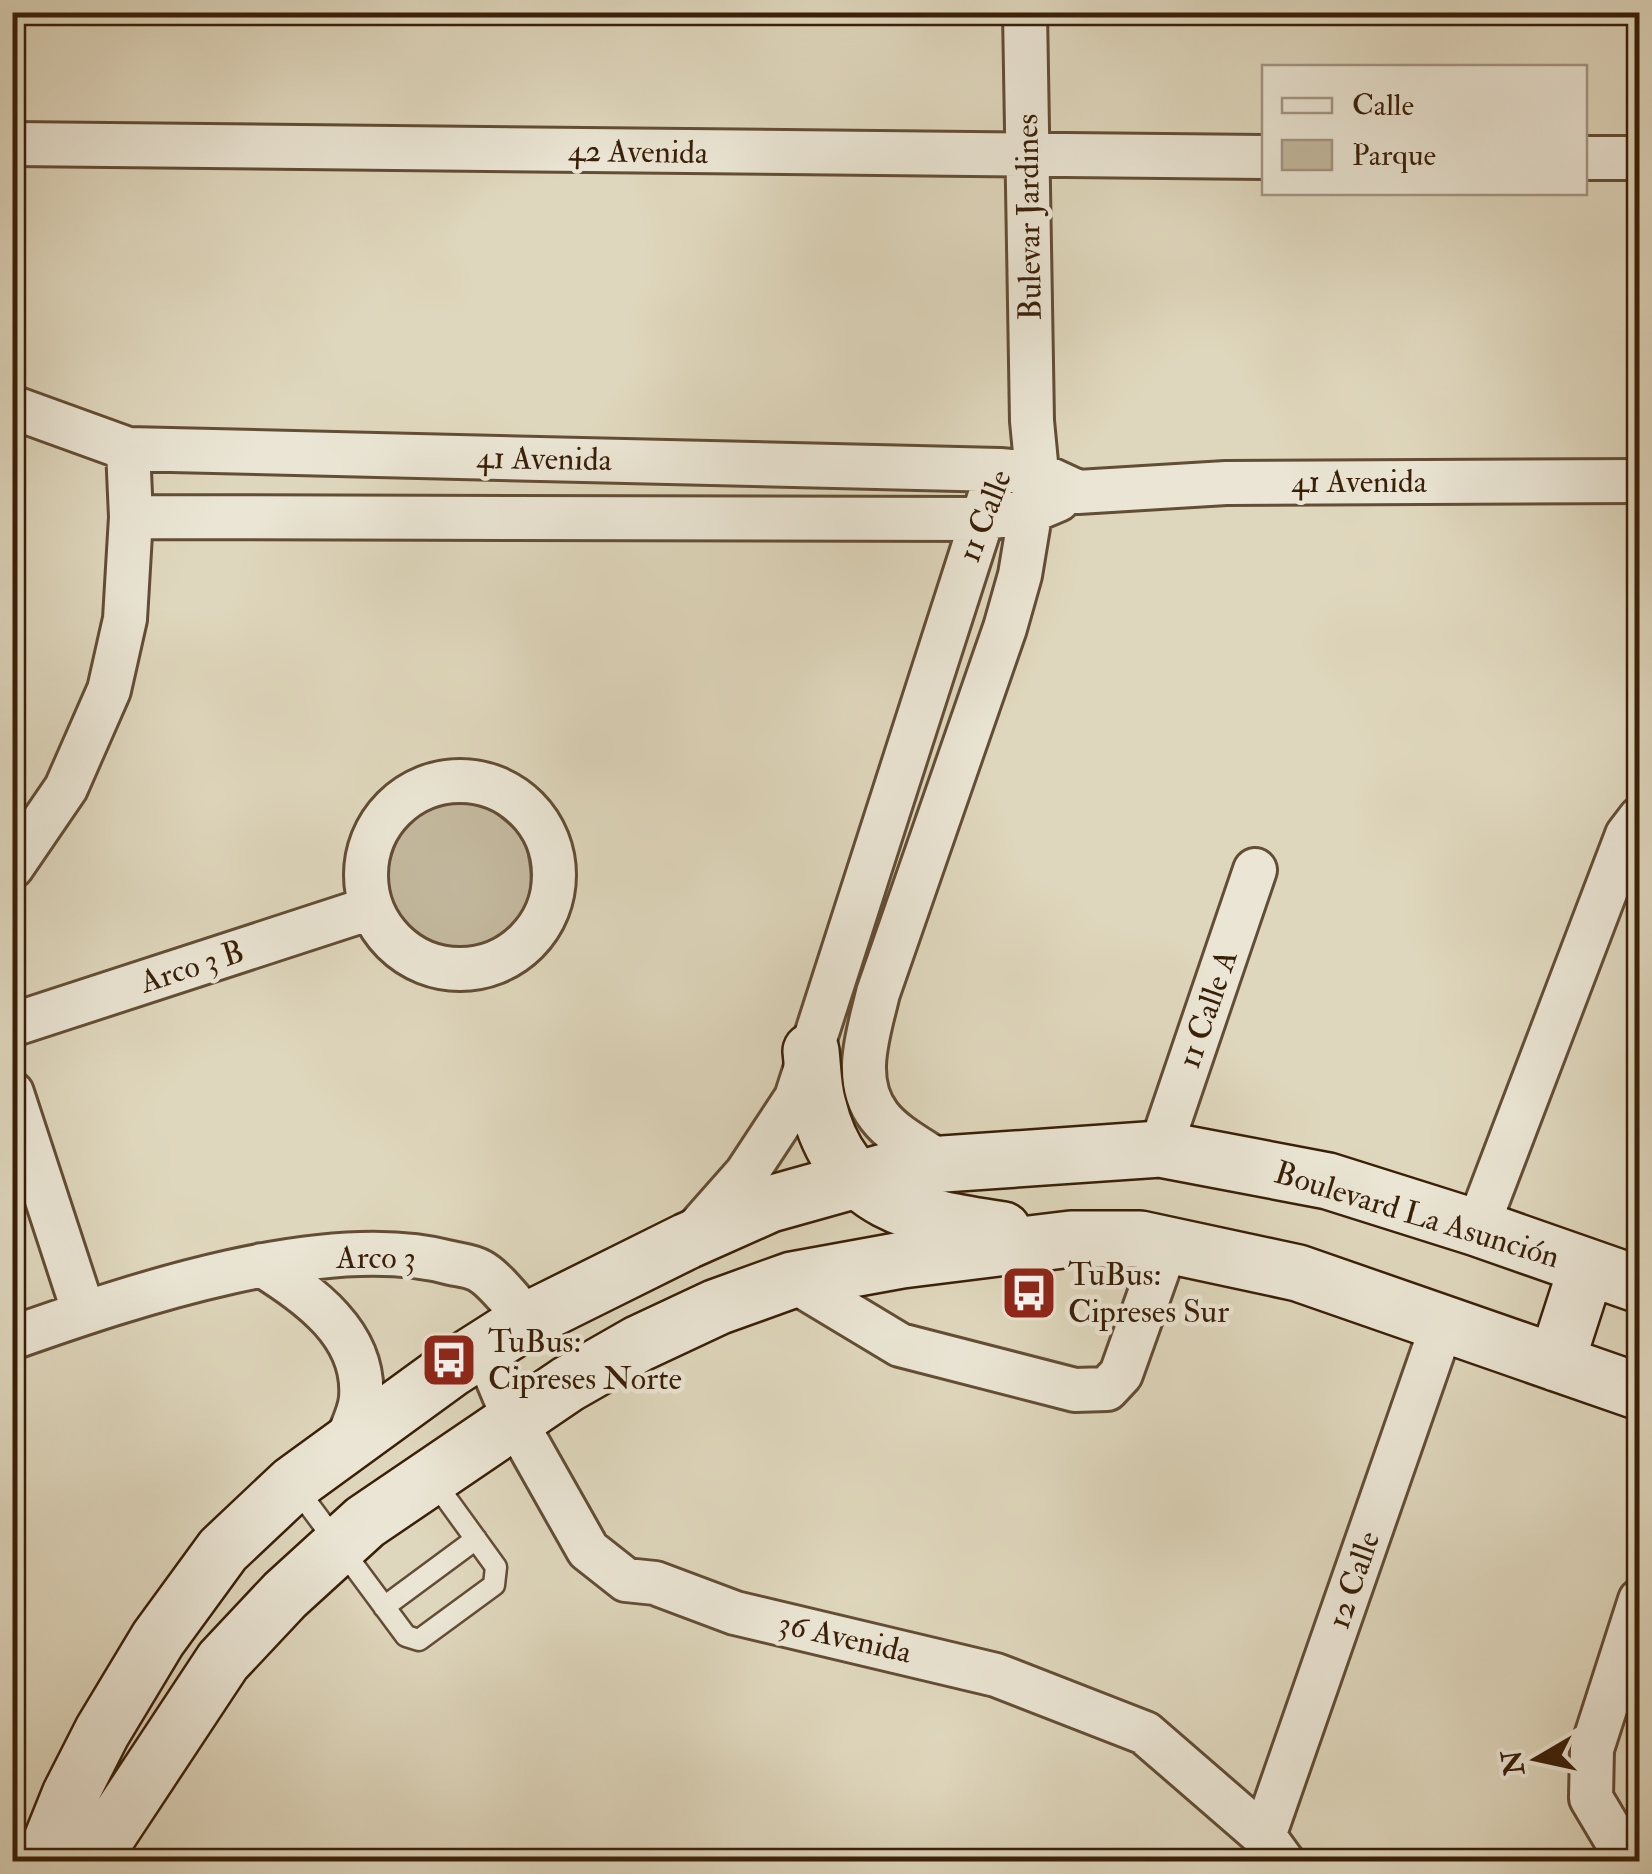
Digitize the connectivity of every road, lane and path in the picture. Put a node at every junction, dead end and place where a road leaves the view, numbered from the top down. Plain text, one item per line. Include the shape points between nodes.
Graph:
1 (1025, 12) edge
2 (12, 144) edge
3 (1027, 156) junction
4 (1262, 157) edge
5 (1587, 158) edge
6 (1640, 158) edge
7 (12, 407) edge
8 (1032, 422) joint
9 (128, 449) junction
10 (1640, 480) edge
11 (1023, 485) junction
12 (131, 517) junction
13 (981, 519) junction
14 (1640, 818) edge
15 (12, 867) edge
16 (1255, 870) dead end
17 (370, 908) junction
18 (12, 1025) edge
19 (812, 1051) junction
20 (12, 1093) edge
21 (1160, 1149) junction
22 (943, 1164) junction
23 (856, 1178) junction
24 (1477, 1228) junction
25 (1071, 1239) junction
26 (687, 1240) junction
27 (1168, 1245) junction
28 (262, 1265) junction
29 (1587, 1267) junction
30 (792, 1280) junction
31 (1640, 1286) edge
32 (84, 1313) junction
33 (1442, 1324) junction
34 (506, 1334) junction
35 (12, 1338) edge
36 (1556, 1363) junction
37 (1640, 1392) edge
38 (514, 1419) junction
39 (346, 1443) junction
40 (430, 1475) junction
41 (292, 1484) junction
42 (476, 1539) junction
43 (338, 1547) junction
44 (224, 1550) junction
45 (1640, 1600) edge
46 (384, 1606) junction
47 (223, 1662) junction
48 (1273, 1849) edge
49 (43, 1862) edge
50 (94, 1862) edge
51 (1629, 1862) edge

1 - 3 street, Bulevar Jardines
2 - 3 street, 42 Avenida
3 - 4 street, 42 Avenida
3 - 8 street, Bulevar Jardines
5 - 6 street
7 - 9 street, 41 Avenida
8 - 11 street, 11 Calle
9 - 11 street, 41 Avenida
9 - 12 street
10 - 11 street, 41 Avenida via 1226,482 1078,492
11 - 13 street, 11 Calle
11 - 22 street, 11 Calle via 1005,628 878,993 864,1051 865,1085 878,1116
12 - 13 street, 41 Avenida
12 - 15 street via 125,619 109,690 66,788
13 - 19 street, 11 Calle
14 - 24 street via 1626,834
16 - 21 street, 11 Calle A
17 - 17 street via 385,934 435,968 495,964 521,948 547,910 554,865 545,834 527,808 500,789 470,780 438,782 408,794 370,844 364,876
17 - 18 street, Arco 3 B
19 - 23 main road via 827,1134
19 - 26 street, 11 Calle via 796,1098 746,1174
20 - 32 street
21 - 22 main road, Boulevard La Asunción
21 - 24 main road, Boulevard La Asunción via 1328,1181
22 - 23 main road, Boulevard La Asunción
23 - 25 main road via 904,1210 932,1219
23 - 26 main road, Boulevard La Asunción via 770,1204
24 - 29 main road, Boulevard La Asunción
25 - 27 main road
25 - 30 main road
26 - 34 main road, Boulevard La Asunción
27 - 30 street via 1122,1374 1107,1389 1074,1390 900,1345
27 - 33 main road via 1298,1272
28 - 32 street, Arco 3
28 - 34 street, Arco 3 via 418,1254 482,1271
28 - 39 street, Arco 3 via 311,1297 336,1322 353,1354 361,1400
29 - 31 main road, Boulevard La Asunción
29 - 36 main road
30 - 38 main road via 638,1344
32 - 35 street, Arco 3
33 - 36 main road
33 - 48 street, 12 Calle
34 - 38 street
34 - 39 main road, Boulevard La Asunción
36 - 37 main road
38 - 40 main road
38 - 48 street, 36 Avenida via 574,1522 614,1539 655,1583 735,1613 996,1675 1144,1733
39 - 41 main road, Boulevard La Asunción
40 - 42 lane
40 - 43 main road
41 - 43 lane
41 - 44 main road, Boulevard La Asunción
42 - 46 lane
42 - 46 lane via 496,1567 494,1585 419,1640 406,1636
43 - 46 lane
43 - 47 main road
44 - 47 main road
44 - 49 main road, Boulevard La Asunción via 158,1639 102,1732
45 - 51 street via 1592,1748 1591,1798
47 - 50 main road

